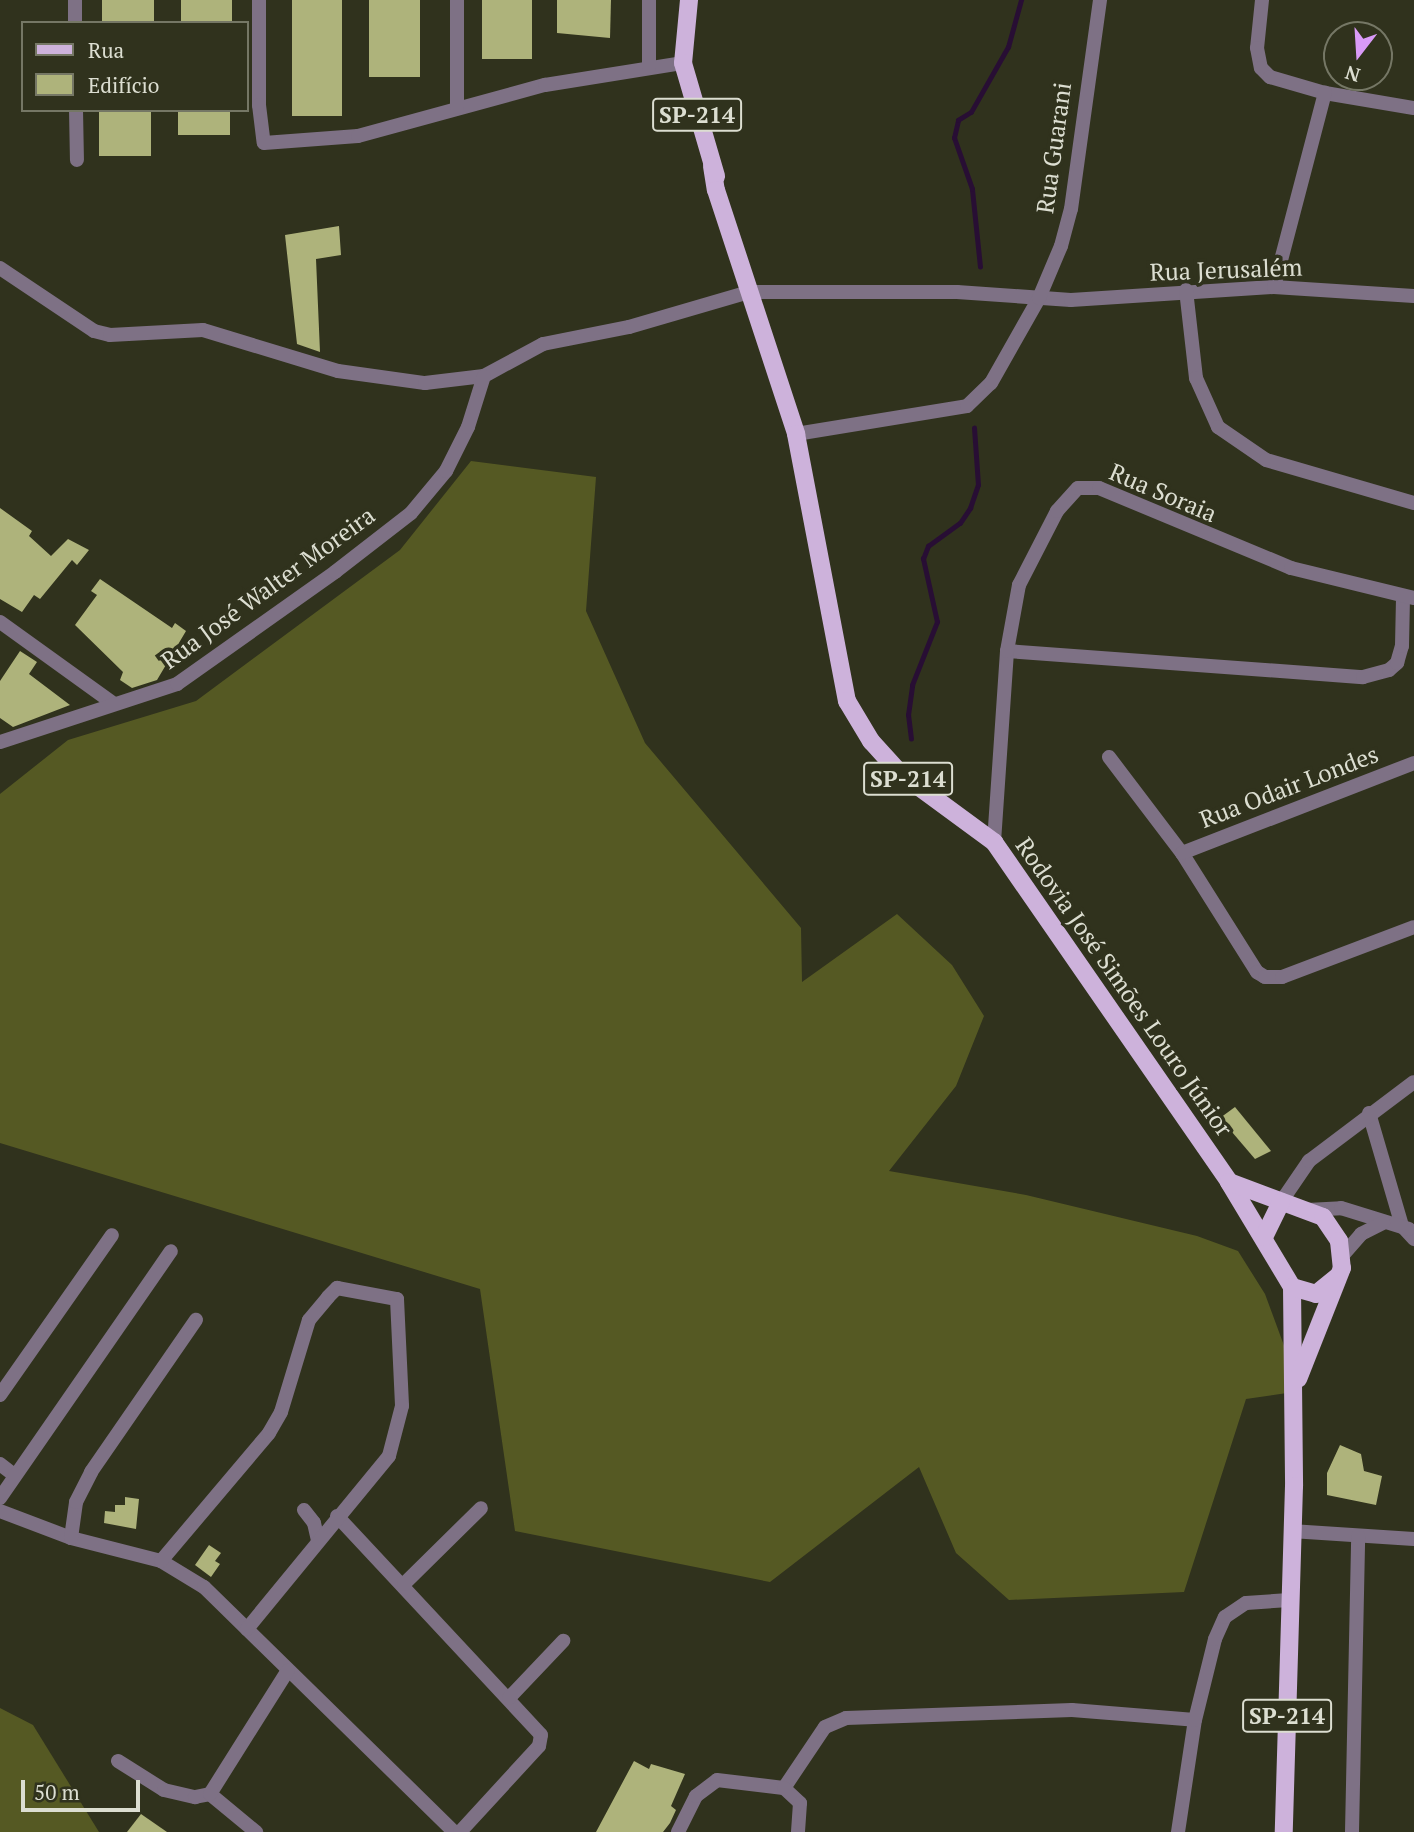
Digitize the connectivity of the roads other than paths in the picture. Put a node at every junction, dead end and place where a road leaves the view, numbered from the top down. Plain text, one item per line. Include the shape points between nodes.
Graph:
1 (75, 0) edge
2 (260, 0) edge
3 (457, 0) edge
4 (649, 0) edge
5 (689, 0) edge
6 (1100, 0) edge
7 (1262, 0) edge
8 (75, 21) edge
9 (683, 63) junction
10 (649, 68) junction
11 (1325, 93) junction
12 (457, 107) junction
13 (1414, 108) edge
14 (76, 112) edge
15 (77, 160) dead end
16 (0, 268) edge
17 (1274, 287) junction
18 (1186, 290) junction
19 (749, 292) junction
20 (1414, 296) edge
21 (1039, 298) junction
22 (484, 376) junction
23 (796, 435) junction
24 (1414, 503) edge
25 (1409, 598) edge
26 (0, 622) edge
27 (1007, 651) junction
28 (114, 704) junction
29 (0, 742) edge
30 (1109, 757) dead end
31 (1414, 763) edge
32 (993, 842) junction
33 (1182, 853) junction
34 (1414, 927) edge
35 (1414, 1082) edge
36 (1369, 1112) junction
37 (1229, 1182) junction
38 (1280, 1202) junction
39 (1307, 1210) junction
40 (1383, 1223) junction
41 (1408, 1228) edge
42 (112, 1235) dead end
43 (1264, 1237) junction
44 (1414, 1239) edge
45 (171, 1251) dead end
46 (1342, 1261) junction
47 (1292, 1287) junction
48 (196, 1320) dead end
49 (1296, 1383) junction
50 (0, 1395) edge
51 (0, 1464) edge
52 (14, 1475) junction
53 (0, 1498) edge
54 (481, 1508) dead end
55 (304, 1510) dead end
56 (0, 1511) edge
57 (337, 1516) junction
58 (1291, 1531) junction
59 (1359, 1536) junction
60 (71, 1538) junction
61 (318, 1539) junction
62 (1414, 1539) edge
63 (161, 1561) junction
64 (404, 1584) junction
65 (1289, 1600) junction
66 (247, 1629) junction
67 (564, 1641) dead end
68 (288, 1670) junction
69 (509, 1698) junction
70 (1195, 1720) junction
71 (117, 1761) dead end
72 (784, 1788) junction
73 (211, 1794) junction
74 (256, 1832) edge
75 (454, 1832) edge
76 (460, 1832) edge
77 (678, 1832) edge
78 (798, 1832) edge
79 (1178, 1832) edge
80 (1284, 1832) edge
81 (1352, 1832) edge

1 - 8 street
2 - 12 street via 258,105 264,143 358,136
3 - 12 street
4 - 10 street
5 - 9 main road, Rodovia José Simões Louro Júnior / SP-214
6 - 21 street, Rua Guarani via 1071,209
7 - 11 street via 1257,48 1261,68 1286,83
9 - 10 street
9 - 19 main road, Rodovia José Simões Louro Júnior / SP-214 via 733,221
10 - 12 street via 545,85
11 - 13 street
11 - 17 street
14 - 15 street
16 - 22 street via 94,331 110,335 203,331 338,371 425,383
17 - 18 street, Rua Jerusalém
17 - 20 street, Rua Jerusalém
18 - 21 street, Rua Jerusalém via 1079,300
18 - 24 street via 1196,378 1219,426 1266,460
19 - 21 street, Rua Jerusalém via 957,292
19 - 22 street, Rua Jerusalém via 629,327 543,344
19 - 23 main road, Rodovia José Simões Louro Júnior / SP-214
21 - 23 street via 991,383 967,406
22 - 28 street, Rua José Walter Moreira via 468,427 446,471 411,513 177,684
23 - 32 main road, Rodovia José Simões Louro Júnior / SP-214 via 847,701 871,741 900,773
25 - 27 street, Rua Soraia via 1397,663 1363,677
25 - 27 street, Rua Soraia via 1339,583 1236,549 1088,486 1070,495 1030,558 1019,585
26 - 28 street
27 - 32 street, Rua Soraia
28 - 29 street, Rua José Walter Moreira
30 - 33 street
31 - 33 street, Rua Odair Londes
32 - 37 main road, Rodovia José Simões Louro Júnior / SP-214
33 - 34 street via 1257,972 1265,977 1282,977
35 - 36 street
36 - 38 street via 1309,1161
36 - 41 street
37 - 38 main road
37 - 43 main road, Rodovia José Simões Louro Júnior / SP-214
38 - 39 main road
38 - 43 main road
39 - 40 street via 1341,1208
39 - 46 main road via 1332,1227
40 - 41 street
40 - 46 street via 1361,1234
41 - 44 street
42 - 50 street
43 - 47 main road, Rodovia José Simões Louro Júnior / SP-214
45 - 52 street
46 - 47 main road via 1326,1290 1316,1294
46 - 49 main road, Rodovia José Simões Louro Júnior / SP-214
47 - 49 main road, Rodovia José Simões Louro Júnior / SP-214
48 - 60 street via 91,1472 76,1502
49 - 58 main road, Rodovia José Simões Louro Júnior / SP-214
51 - 52 street
52 - 53 street
54 - 64 street
55 - 61 street
56 - 60 street
57 - 61 street
57 - 63 street via 389,1456 402,1406 397,1299 337,1288 309,1320 290,1387 269,1433
57 - 64 street
58 - 59 street
58 - 65 main road, Rodovia José Simões Louro Júnior / SP-214
59 - 62 street
59 - 81 street
60 - 63 street
61 - 66 street
63 - 66 street via 204,1587
64 - 69 street
65 - 70 street via 1246,1603 1225,1617 1214,1639
65 - 80 main road, Rodovia José Simões Louro Júnior / SP-214
66 - 68 street
67 - 69 street
68 - 73 street
68 - 75 street
69 - 76 street via 537,1728 542,1741
70 - 72 street via 1072,1710 846,1718 825,1727
70 - 79 street
71 - 73 street via 164,1790 195,1797
72 - 77 street via 717,1780 696,1796
72 - 78 street via 800,1803
73 - 74 street

